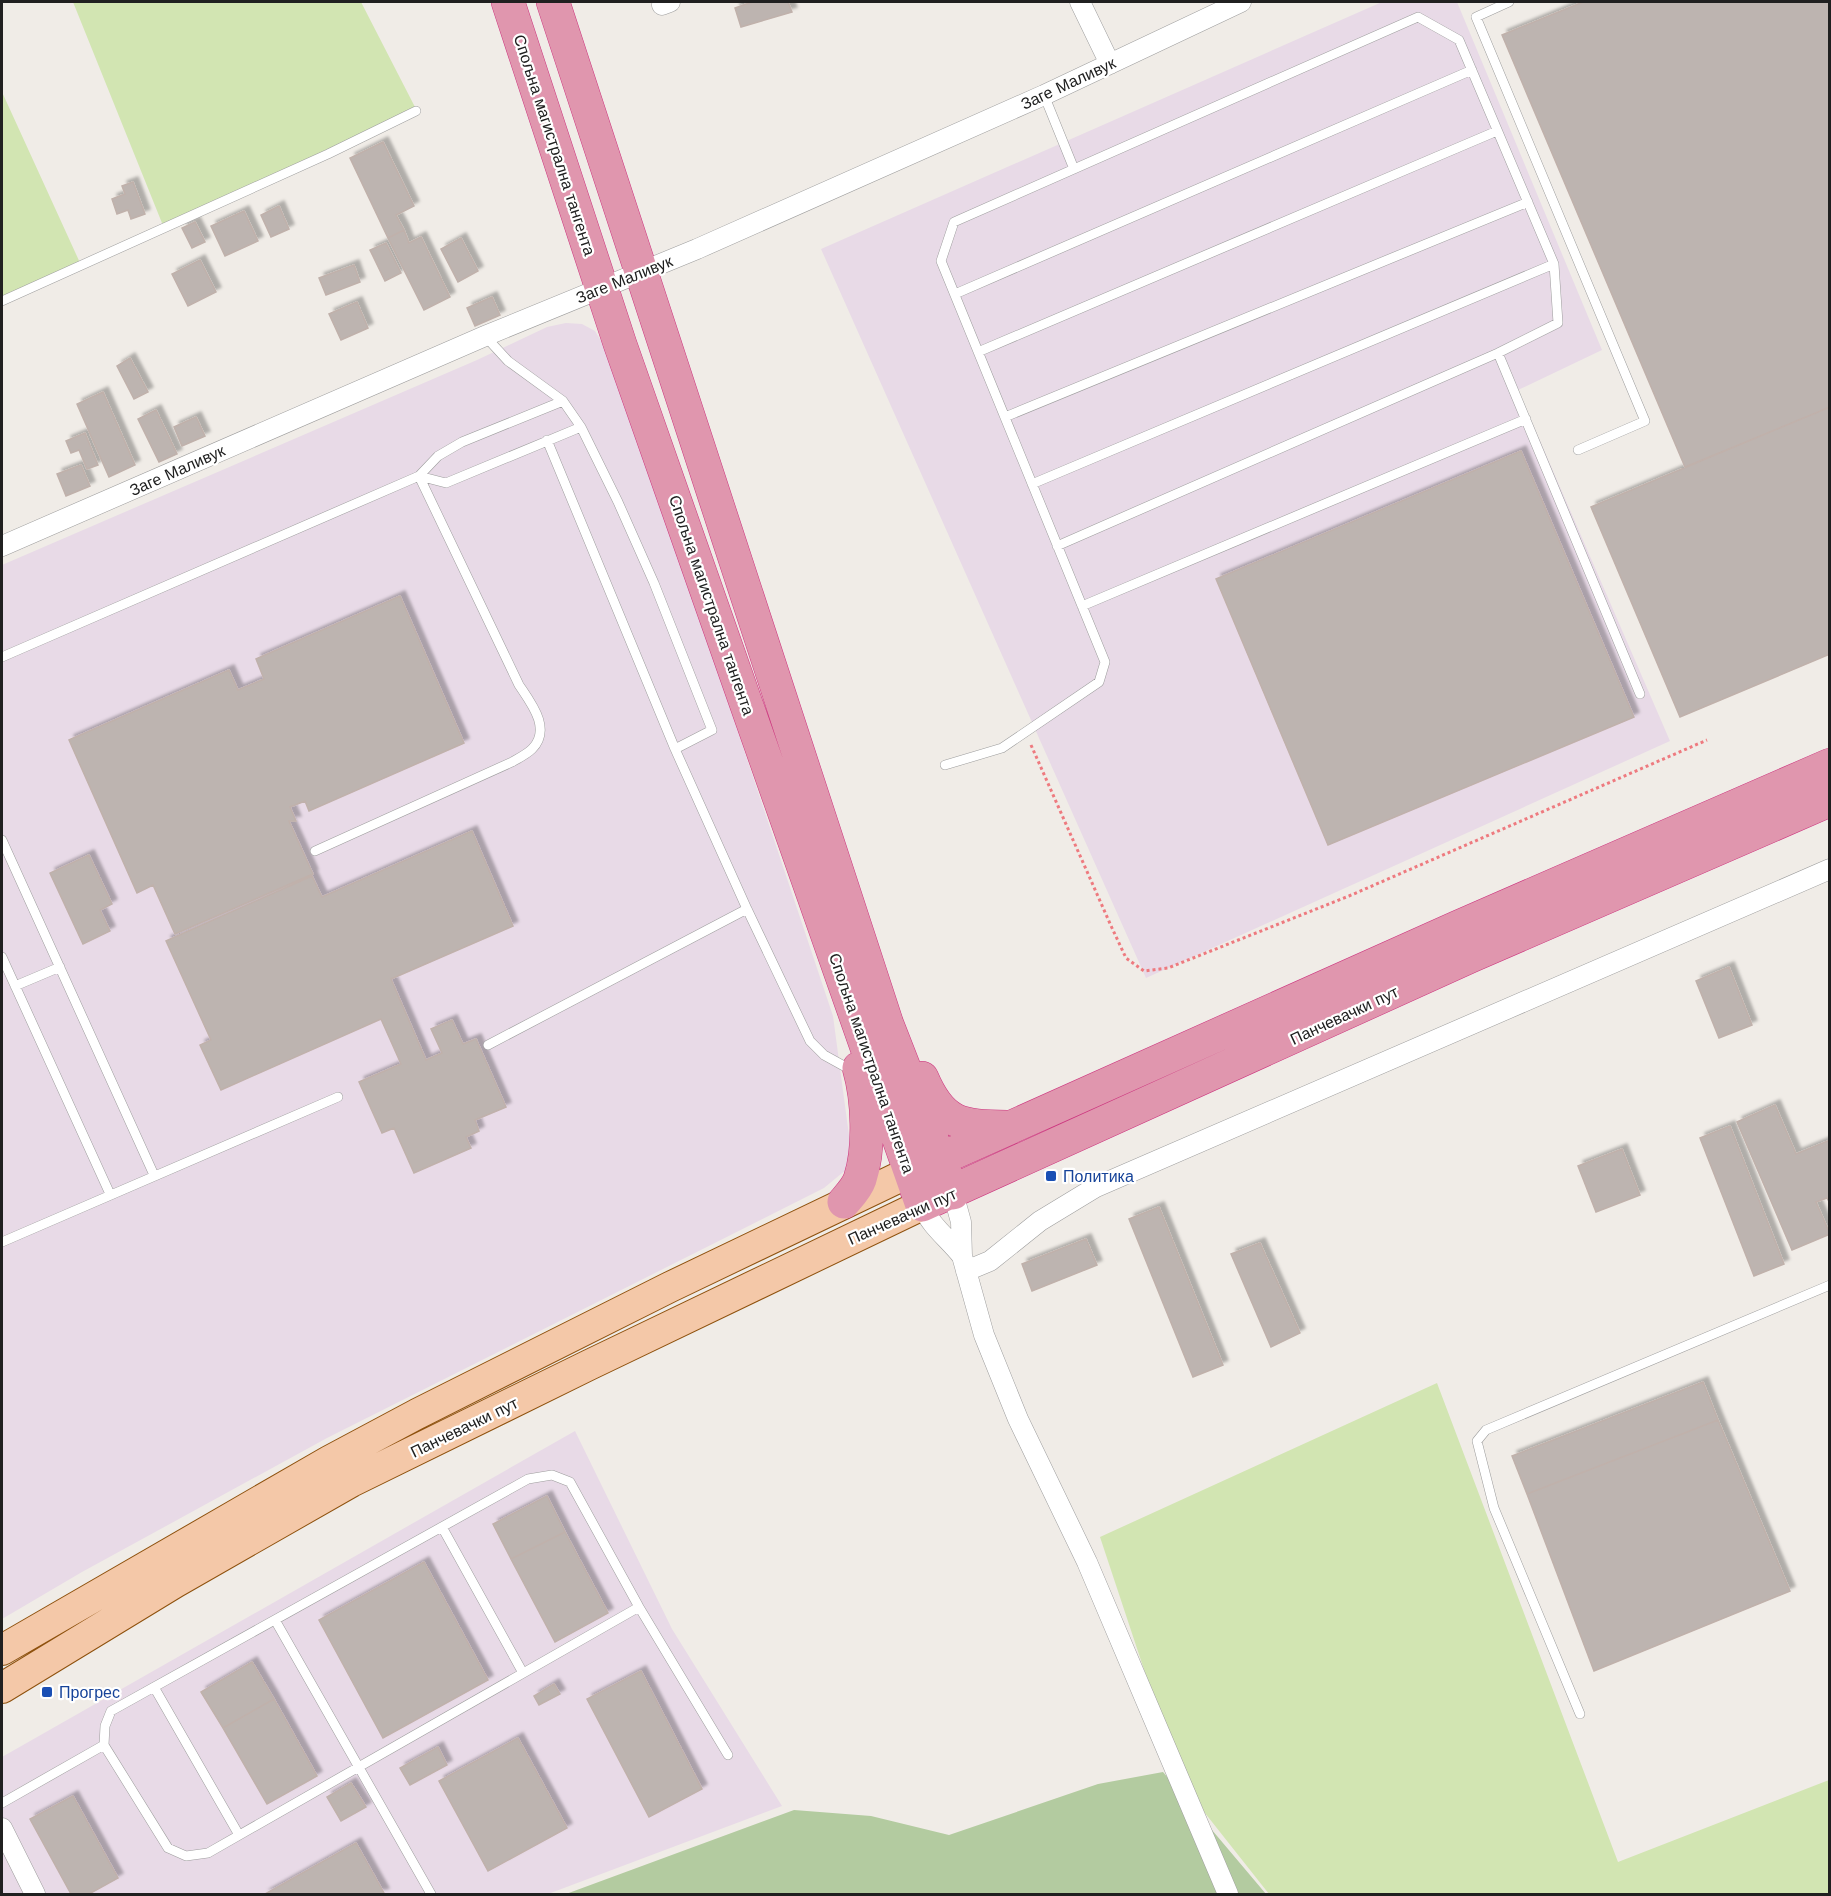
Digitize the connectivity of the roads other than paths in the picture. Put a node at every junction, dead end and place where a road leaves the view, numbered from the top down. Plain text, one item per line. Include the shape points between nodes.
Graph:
1 (508, 2) edge
2 (553, 2) edge
3 (1080, 2) edge
4 (1241, 2) edge
5 (1509, 2) edge
6 (1110, 64) junction
7 (1472, 70) junction
8 (1044, 95) junction
9 (416, 111) dead end
10 (1497, 130) junction
11 (1074, 169) junction
12 (1528, 202) junction
13 (1554, 264) junction
14 (642, 272) junction
15 (602, 289) junction
16 (955, 294) junction
17 (2, 300) edge
18 (485, 336) junction
19 (978, 352) junction
20 (1498, 353) junction
21 (563, 401) junction
22 (1005, 417) junction
23 (1526, 419) junction
24 (581, 427) junction
25 (547, 441) junction
26 (1578, 450) dead end
27 (419, 476) junction
28 (1032, 484) junction
29 (2, 546) edge
30 (1057, 546) junction
31 (1082, 606) junction
32 (2, 657) edge
33 (1640, 694) dead end
34 (675, 749) junction
35 (945, 765) dead end
36 (1830, 765) edge
37 (1830, 800) edge
38 (2, 840) edge
39 (315, 851) dead end
40 (1830, 869) edge
41 (747, 909) junction
42 (2, 957) edge
43 (60, 967) junction
44 (15, 986) junction
45 (848, 995) junction
46 (887, 1024) junction
47 (488, 1045) dead end
48 (861, 1076) junction
49 (338, 1097) dead end
50 (1012, 1127) junction
51 (940, 1159) junction
52 (910, 1172) junction
53 (154, 1175) junction
54 (953, 1193) junction
55 (110, 1194) junction
56 (844, 1202) junction
57 (922, 1206) junction
58 (2, 1242) edge
59 (964, 1264) junction
60 (1830, 1285) edge
61 (442, 1527) junction
62 (639, 1607) junction
63 (275, 1620) junction
64 (2, 1650) edge
65 (523, 1673) junction
66 (154, 1687) junction
67 (2, 1688) edge
68 (1580, 1714) dead end
69 (104, 1745) junction
70 (728, 1755) dead end
71 (359, 1767) junction
72 (2, 1803) edge
73 (2, 1831) edge
74 (239, 1835) junction
75 (35, 1894) edge
76 (431, 1894) edge
77 (1228, 1894) edge

1 - 15 highway, Спољна магистрална тангента
2 - 14 highway, Спољна магистрална тангента
3 - 6 street
4 - 6 street, Заге Маливук
5 - 26 lane via 1476,17 1645,421
6 - 8 street, Заге Маливук
7 - 10 lane
7 - 11 lane via 1459,40 1418,17
7 - 16 lane
8 - 11 lane
8 - 14 street, Заге Маливук
9 - 17 lane
10 - 12 lane
10 - 19 lane
11 - 16 lane via 954,222 941,261
12 - 13 lane
12 - 22 lane
13 - 20 lane via 1558,323
13 - 28 lane
14 - 15 street, Заге Маливук
14 - 46 highway, Спољна магистрална тангента
15 - 18 street, Заге Маливук
15 - 45 highway, Спољна магистрална тангента
16 - 19 lane
18 - 21 lane via 508,361
18 - 29 street, Заге Маливук
19 - 22 lane
20 - 23 lane
20 - 30 lane
21 - 24 lane
21 - 27 lane via 462,442 438,456
22 - 28 lane
23 - 31 lane
23 - 33 lane
24 - 25 lane
24 - 34 lane via 654,584 712,730
25 - 27 lane via 446,483
25 - 34 lane
27 - 32 lane
27 - 39 lane via 519,685 538,715 540,738 532,749 512,762
28 - 30 lane
30 - 31 lane
31 - 35 lane via 1105,662 1099,682 1002,748
34 - 41 lane
36 - 50 highway, Панчевачки пут
37 - 54 highway, Панчевачки пут via 1471,956
38 - 43 lane
40 - 59 street via 1096,1187 1040,1221 1003,1252
41 - 47 lane
41 - 48 lane via 810,1041 824,1055
42 - 44 lane
43 - 44 lane
43 - 53 lane
44 - 55 lane
45 - 48 highway via 848,1023
45 - 52 highway, Спољна магистрална тангента
46 - 50 highway via 945,1113 970,1126
46 - 51 highway, Спољна магистрална тангента
48 - 56 highway via 865,1154 859,1179
49 - 53 lane
50 - 51 highway, Панчевачки пут
51 - 52 highway, Панчевачки пут
51 - 54 highway, Спољна магистрална тангента
52 - 56 main road, Панчевачки пут
52 - 57 highway, Спољна магистрална тангента
53 - 55 lane
54 - 57 highway, Панчевачки пут
54 - 59 street via 961,1222
55 - 58 lane
56 - 64 main road, Панчевачки пут via 407,1419
57 - 59 street via 931,1224 951,1243
57 - 67 main road, Панчевачки пут via 351,1482
59 - 77 street via 984,1335 1018,1419 1087,1562
60 - 68 lane via 1486,1430 1478,1441 1494,1508
61 - 62 lane via 528,1479 552,1475 570,1482
61 - 63 lane
61 - 65 lane
62 - 65 lane
62 - 70 lane
63 - 66 lane
63 - 71 lane
65 - 71 lane
66 - 69 lane via 111,1711
66 - 74 lane
69 - 72 lane
69 - 74 lane via 168,1848 186,1856 208,1853
71 - 74 lane
71 - 76 lane
73 - 75 street

